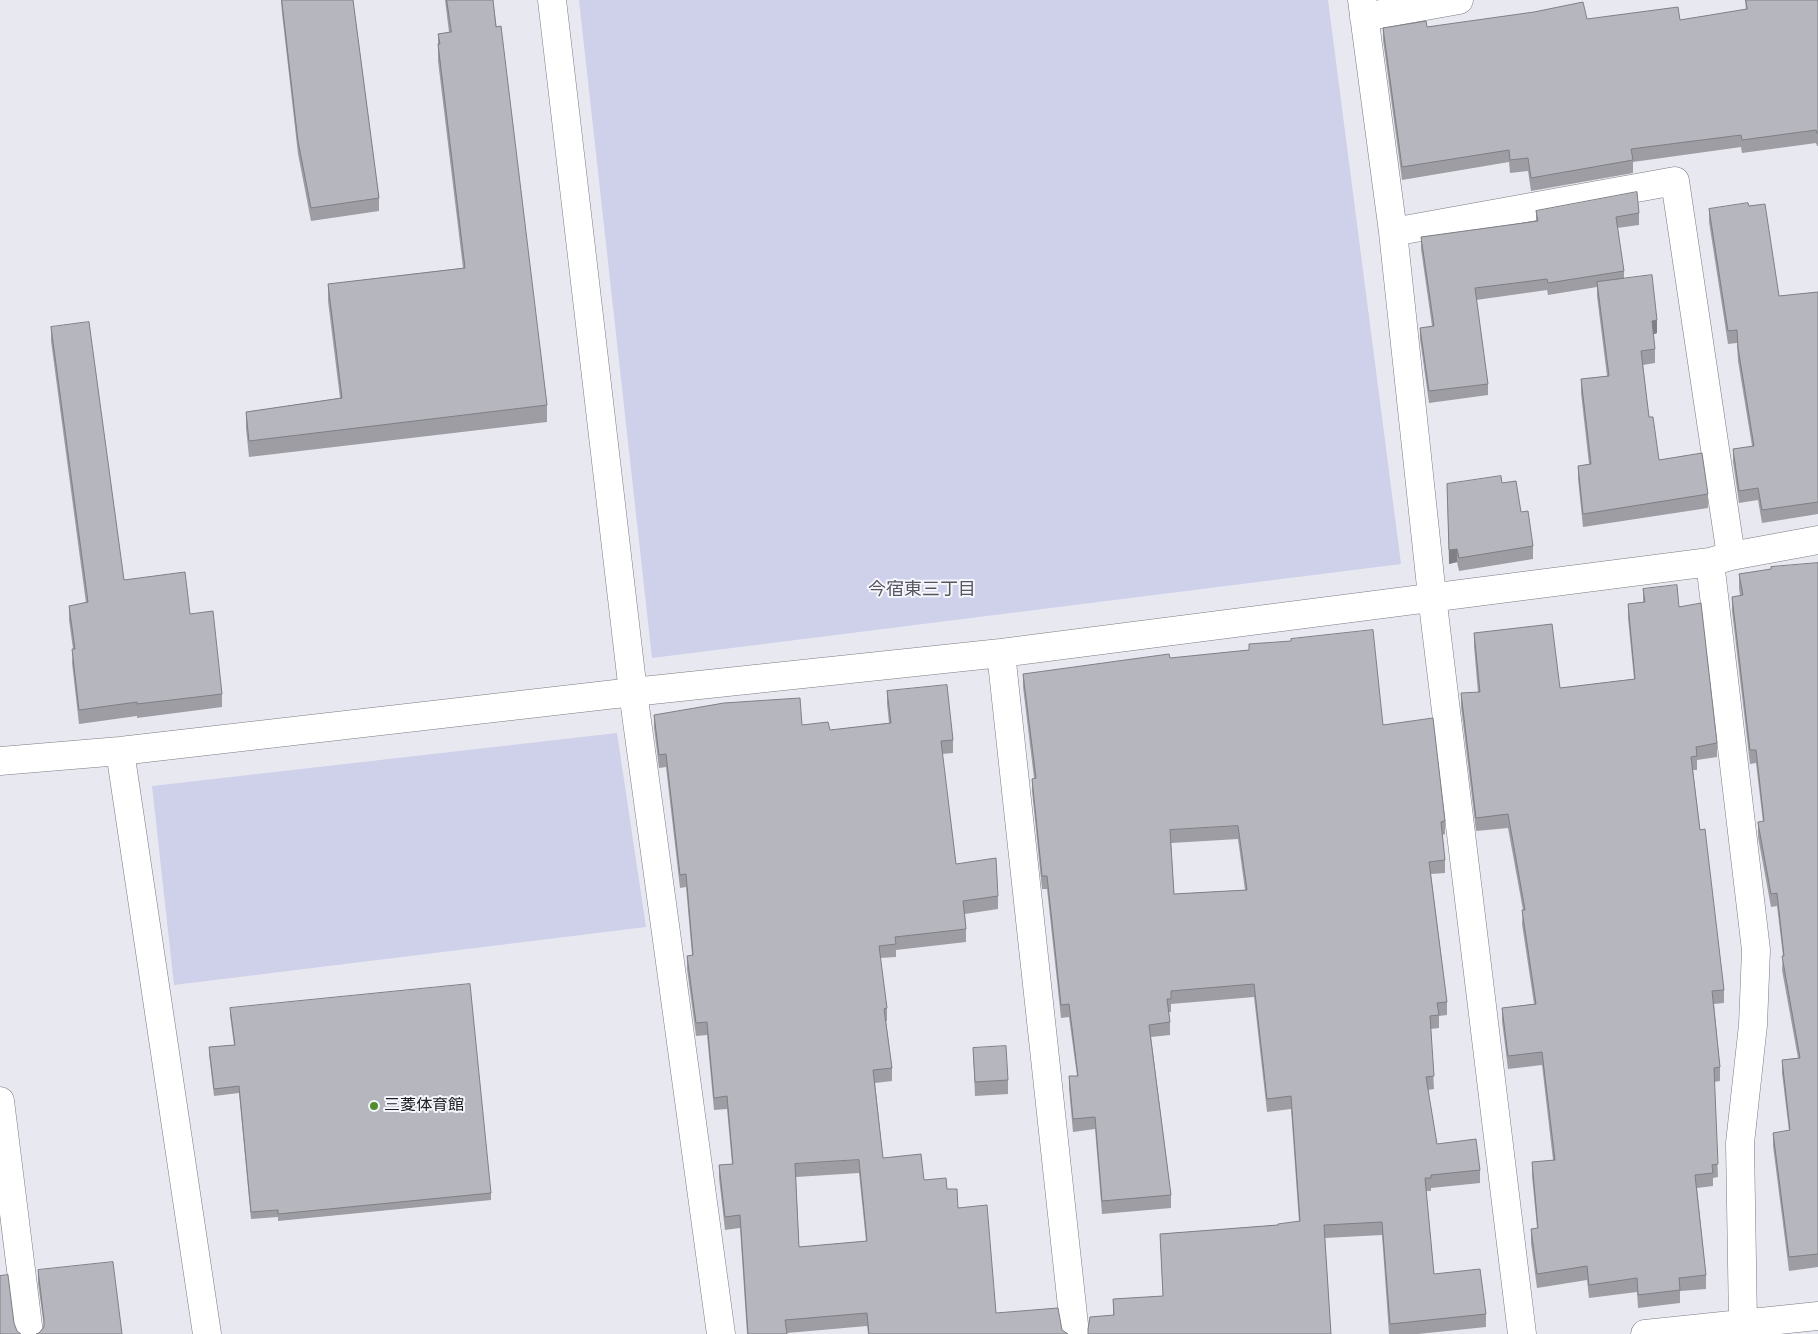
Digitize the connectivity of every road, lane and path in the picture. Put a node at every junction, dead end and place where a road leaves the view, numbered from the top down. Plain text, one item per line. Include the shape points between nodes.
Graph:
1 (552, 0) edge
2 (1459, 0) edge
3 (1363, 9) edge
4 (1393, 232) junction
5 (1818, 540) edge
6 (1720, 559) junction
7 (1432, 596) junction
8 (1001, 653) junction
9 (633, 692) junction
10 (120, 750) junction
11 (0, 761) edge
12 (0, 1101) edge
13 (1818, 1316) edge
14 (1743, 1323) junction
15 (29, 1334) edge
16 (207, 1334) edge
17 (721, 1334) edge
18 (1075, 1334) edge
19 (1522, 1334) edge
20 (1645, 1334) edge

1 - 9 street
2 - 3 street
3 - 4 street
4 - 6 street via 1675,181
4 - 7 street
5 - 6 street
6 - 7 street
6 - 14 street via 1756,950 1753,1025 1740,1144
7 - 8 street
7 - 19 street
8 - 9 street
8 - 18 street
9 - 10 street
9 - 17 street
10 - 11 street
10 - 16 street
12 - 15 street
13 - 14 street
14 - 20 street

